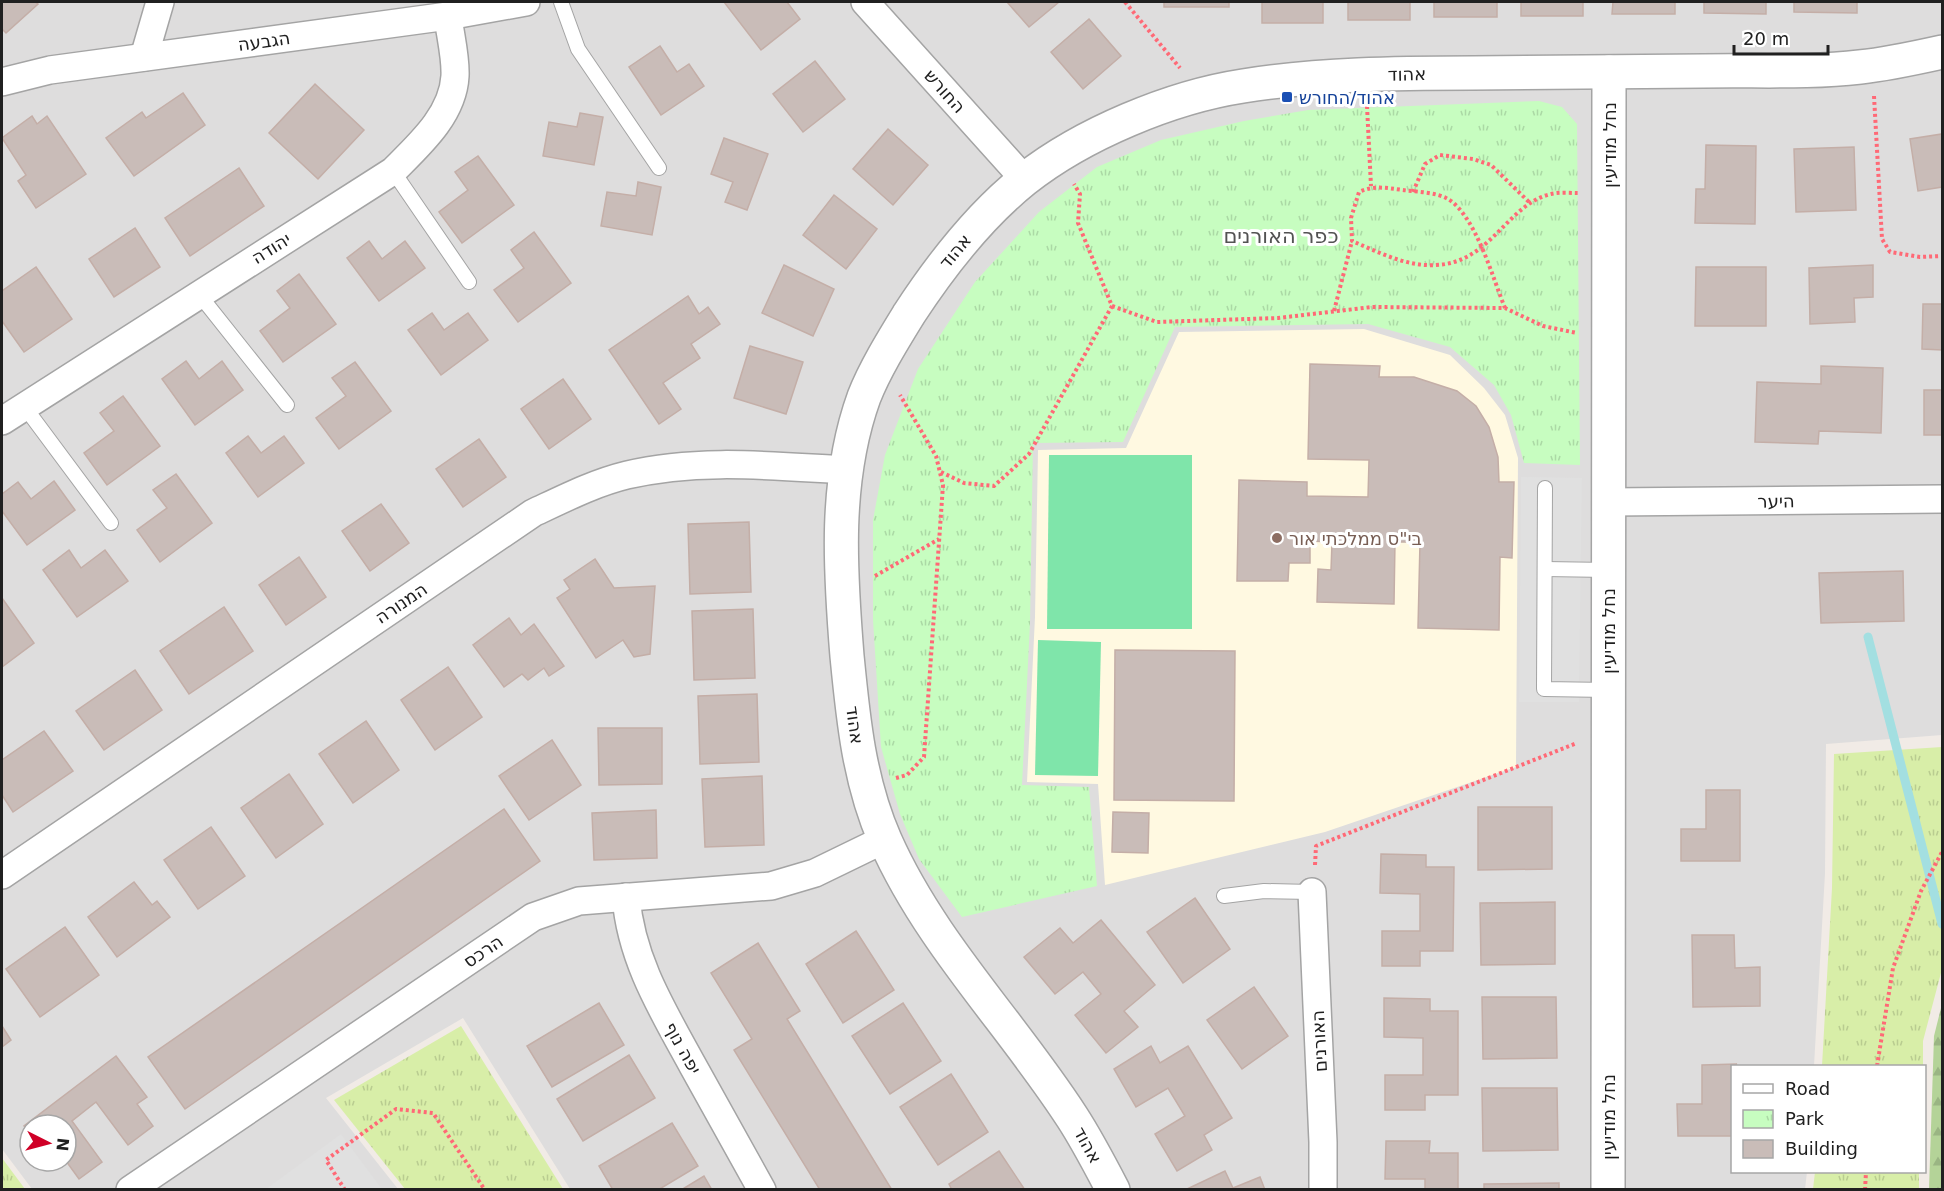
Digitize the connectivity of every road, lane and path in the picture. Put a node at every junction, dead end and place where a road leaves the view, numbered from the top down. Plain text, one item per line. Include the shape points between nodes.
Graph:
1 (160, 2) edge
2 (526, 2) edge
3 (561, 2) edge
4 (865, 2) edge
5 (1125, 2) edge
6 (448, 16) junction
7 (1942, 52) edge
8 (144, 57) junction
9 (1872, 65) junction
10 (1609, 72) junction
11 (1365, 75) junction
12 (2, 82) edge
13 (1204, 96) junction
14 (1058, 158) junction
15 (659, 168) dead end
16 (393, 171) junction
17 (1025, 180) junction
18 (1371, 186) junction
19 (1413, 192) junction
20 (1609, 192) junction
21 (1530, 203) junction
22 (1352, 241) junction
23 (1481, 249) junction
24 (1942, 256) edge
25 (469, 282) dead end
26 (198, 294) junction
27 (1112, 306) junction
28 (1505, 308) junction
29 (1334, 311) junction
30 (1609, 337) junction
31 (881, 363) junction
32 (287, 405) dead end
33 (24, 406) junction
34 (2, 421) edge
35 (847, 470) junction
36 (940, 472) junction
37 (1545, 488) dead end
38 (1942, 499) edge
39 (1609, 502) junction
40 (111, 523) dead end
41 (939, 539) junction
42 (1545, 569) junction
43 (1608, 570) junction
44 (842, 596) junction
45 (1608, 690) junction
46 (1608, 731) junction
47 (867, 788) junction
48 (885, 839) junction
49 (1942, 852) edge
50 (2, 875) edge
51 (1312, 892) junction
52 (1224, 896) dead end
53 (626, 897) junction
54 (1876, 1065) edge
55 (1866, 1173) edge
56 (130, 1190) edge
57 (345, 1190) edge
58 (485, 1190) edge
59 (762, 1190) edge
60 (1113, 1190) edge
61 (1323, 1190) edge
62 (1608, 1190) edge
63 (1865, 1190) edge

1 - 8 street
2 - 6 street, הגבעה
3 - 15 lane via 578,49
4 - 17 street, החורש
5 - 13 path
6 - 8 street, הגבעה
6 - 16 street, יהודה via 455,76 448,104 427,136
7 - 9 street, אהוד
8 - 12 street, הגבעה via 50,70
9 - 10 street, אהוד
9 - 24 path via 1882,239 1890,252 1899,255
10 - 11 street, אהוד
10 - 20 street, נחל מודיעין
11 - 13 street, אהוד via 1240,86
11 - 18 path
13 - 14 street, אהוד via 1118,125
14 - 17 street, אהוד
14 - 27 path via 1080,194 1078,223
16 - 25 lane
16 - 26 street, יהודה
17 - 31 street, אהוד via 935,274
18 - 19 path
18 - 22 path via 1359,192 1351,218
19 - 21 path via 1425,164 1440,155 1491,165
19 - 23 path via 1447,199 1463,212
20 - 21 path via 1551,194
20 - 30 street, נחל מודיעין
21 - 23 path
22 - 23 path via 1392,258 1434,266 1456,262
22 - 29 path
23 - 28 path
26 - 32 lane
26 - 33 street, יהודה
27 - 29 path via 1157,322 1278,318
27 - 36 path via 1029,454 994,486 964,483
28 - 29 path via 1372,307
28 - 30 path via 1543,326
30 - 39 street, נחל מודיעין
31 - 35 street, אהוד via 865,395
31 - 36 path via 936,456
33 - 34 street, יהודה
33 - 40 lane
35 - 44 street, אהוד via 843,494
35 - 50 street, המנורה via 734,464 680,466 626,475 543,508
36 - 41 path via 943,485
37 - 42 lane
38 - 39 street, היער
39 - 43 street, נחל מודיעין
41 - 44 path
41 - 47 path via 924,757 907,775
42 - 43 lane
42 - 45 lane via 1544,689
43 - 45 street, נחל מודיעין
44 - 47 street, אהוד via 854,733
45 - 46 street, נחל מודיעין
46 - 51 path via 1316,846
46 - 62 street, נחל מודיעין
47 - 48 street, אהוד
48 - 53 street, הרכס via 815,873 771,886
48 - 60 street, אהוד via 951,951 1072,1117
49 - 54 path via 1921,891 1893,968
51 - 52 lane via 1264,891
51 - 61 street, האורנים
53 - 56 street, הרכס via 579,901 533,917
53 - 59 street, יפה נוף via 628,926 638,960 661,1009
55 - 63 path
57 - 58 path via 326,1160 396,1109 433,1113

